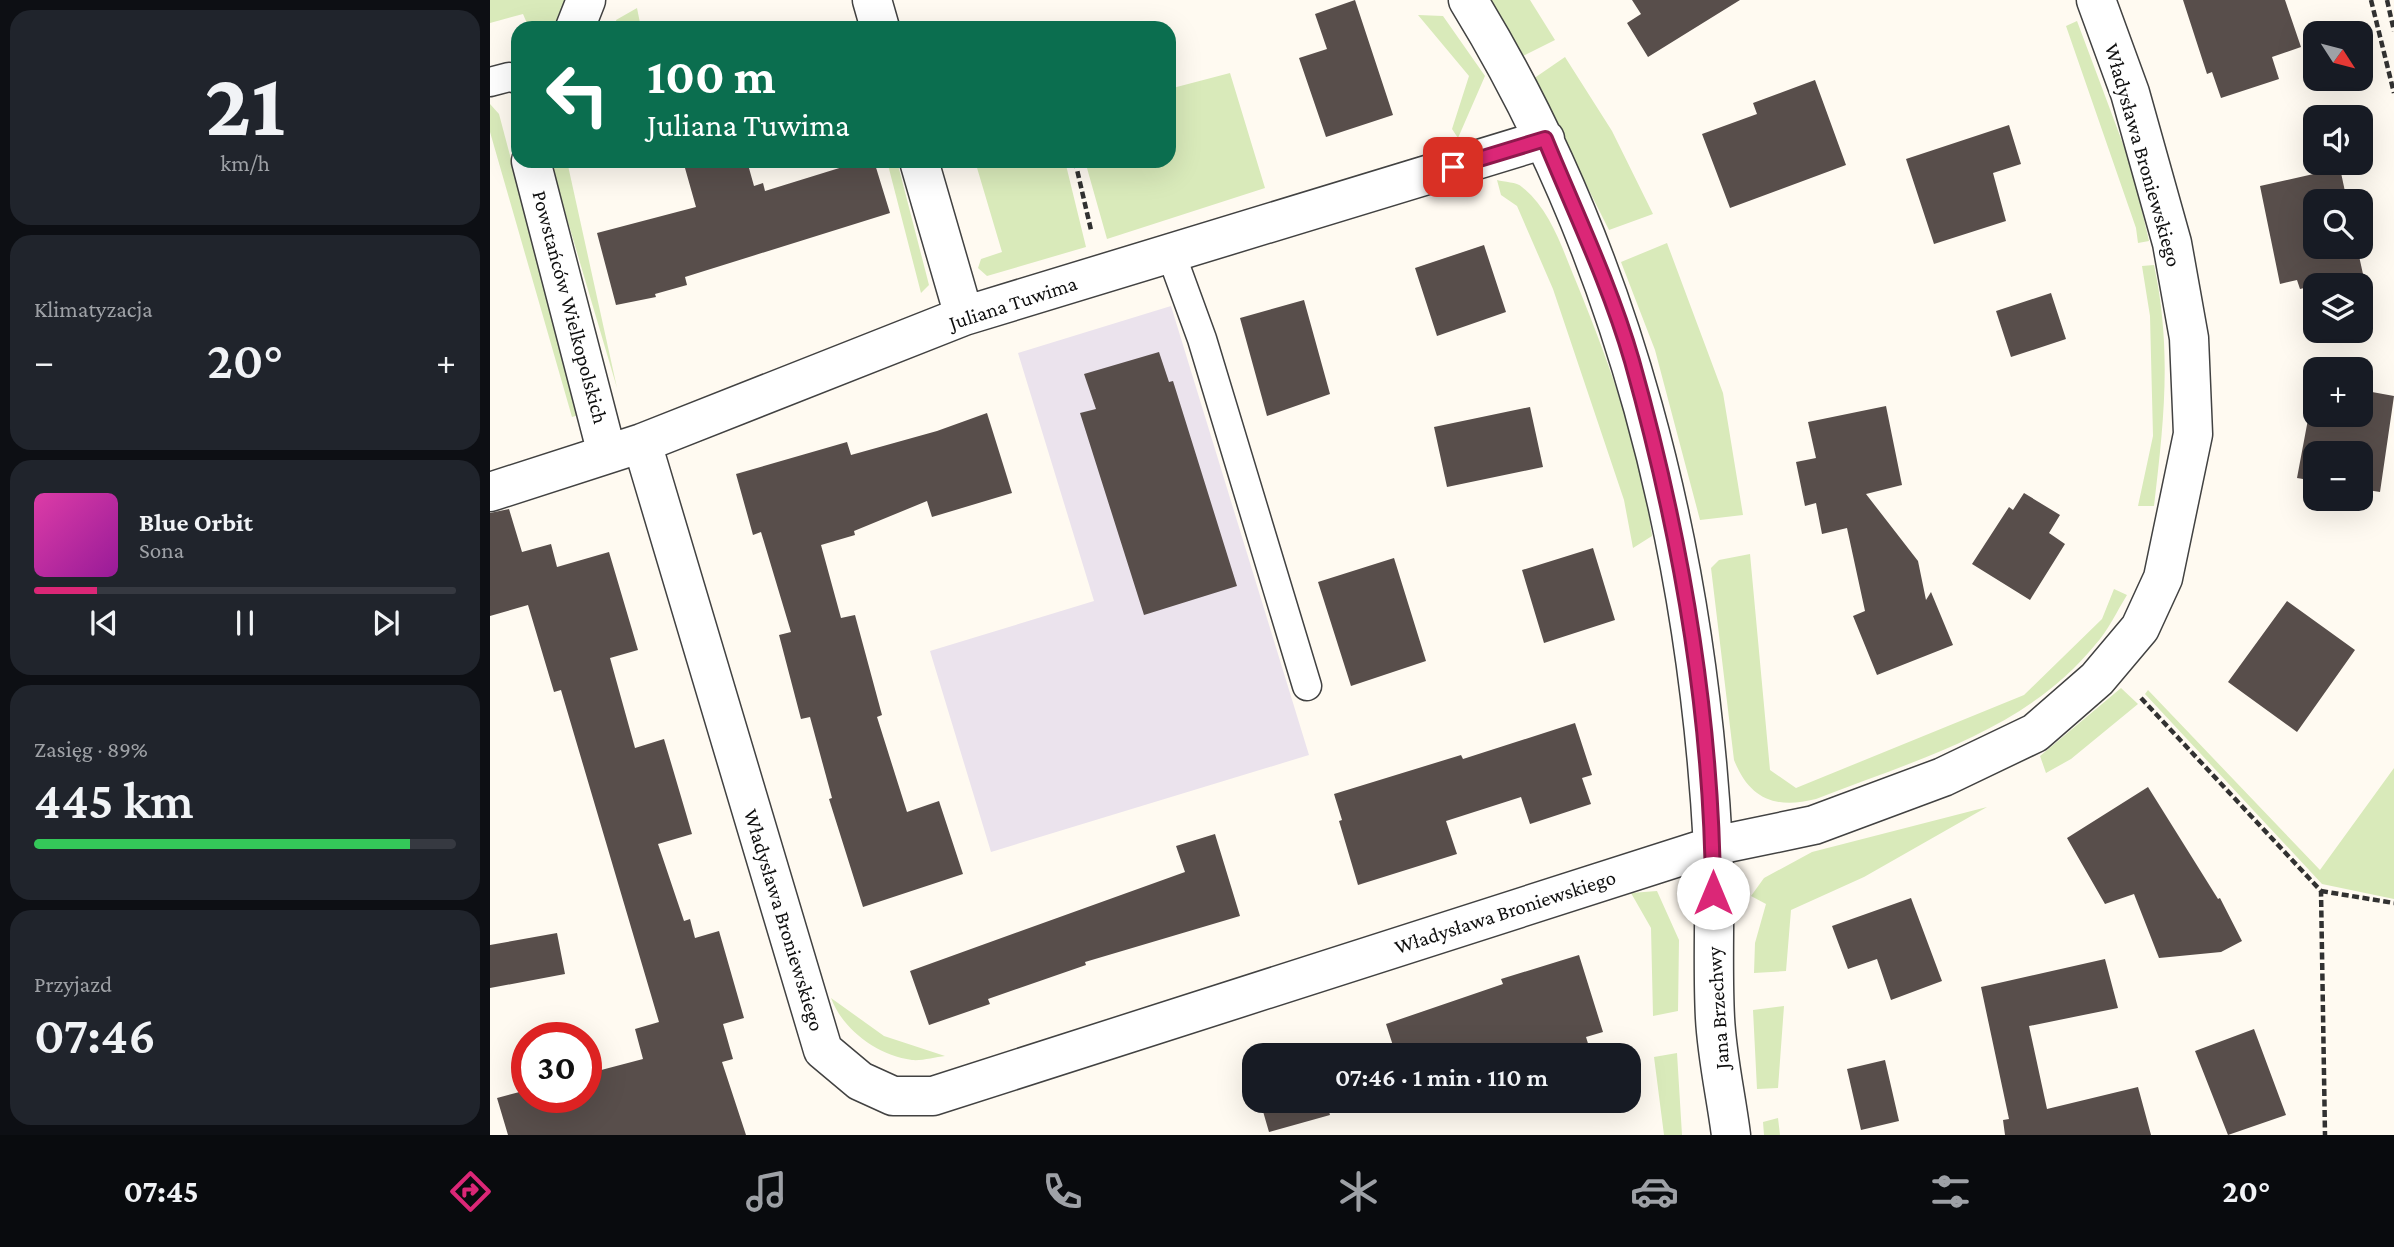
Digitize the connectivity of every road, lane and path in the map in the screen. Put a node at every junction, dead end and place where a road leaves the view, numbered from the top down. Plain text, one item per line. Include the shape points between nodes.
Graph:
1 (586, 0) edge
2 (872, 0) edge
3 (1468, 0) edge
4 (2096, 0) edge
5 (2371, 0) edge
6 (2387, 0) edge
7 (578, 21) edge
8 (878, 21) edge
9 (2394, 31) edge
10 (2394, 63) edge
11 (2387, 65) junction
12 (511, 77) edge
13 (490, 82) edge
14 (2394, 93) edge
15 (1545, 139) junction
16 (533, 168) edge
17 (921, 168) edge
18 (1076, 168) edge
19 (1171, 254) junction
20 (1101, 275) junction
21 (964, 316) junction
22 (625, 449) junction
23 (490, 492) edge
24 (2109, 664) junction
25 (1307, 686) dead end
26 (1713, 846) junction
27 (2321, 891) junction
28 (2394, 903) edge
29 (1731, 1135) edge
30 (2325, 1135) edge

1 - 7 street
2 - 8 street
3 - 15 street, Jana Brzechwy
4 - 24 street, Władysława Broniewskiego via 2130,93 2172,243 2189,338 2193,433 2163,578 2140,628
5 - 11 path
6 - 9 path
10 - 11 path
11 - 14 path
12 - 13 lane
15 - 19 street, Juliana Tuwima
15 - 26 street, Jana Brzechwy via 1631,359 1674,526 1691,627
16 - 22 street, Powstańców Wielkopolskich
17 - 21 street
18 - 20 path
19 - 20 street, Juliana Tuwima
19 - 25 lane via 1202,339
20 - 21 street, Juliana Tuwima
21 - 22 street, Juliana Tuwima
22 - 23 street, Juliana Tuwima
22 - 26 street, Władysława Broniewskiego via 823,1050 860,1082 893,1096 933,1096
24 - 26 street, Władysława Broniewskiego via 2035,733 1986,758 1814,825
24 - 27 path
26 - 29 street, Jana Brzechwy via 1715,1020
27 - 28 path
27 - 30 path

